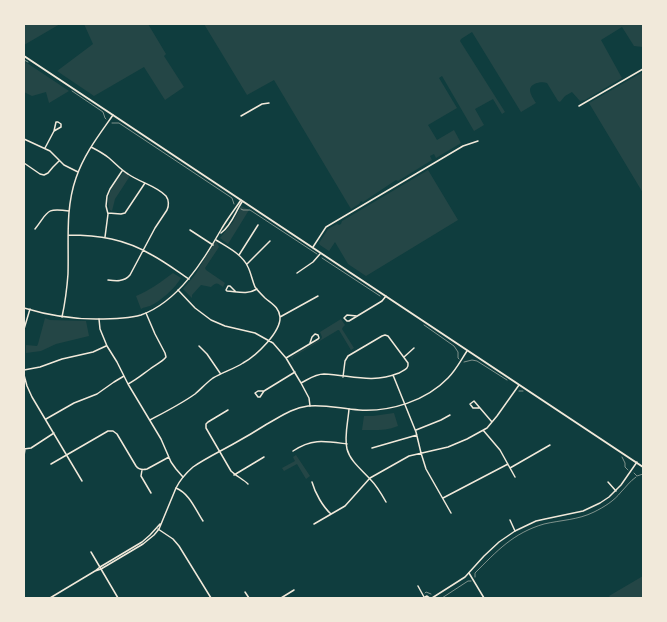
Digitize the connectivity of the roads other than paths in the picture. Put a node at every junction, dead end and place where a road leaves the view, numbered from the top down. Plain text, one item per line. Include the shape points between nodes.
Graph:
1 (24, 56) edge
2 (643, 69) edge
3 (269, 103) dead end
4 (579, 106) dead end
5 (112, 115) junction
6 (242, 116) dead end
7 (54, 131) junction
8 (24, 139) edge
9 (478, 141) dead end
10 (91, 147) junction
11 (45, 148) junction
12 (59, 160) junction
13 (24, 163) edge
14 (122, 170) junction
15 (78, 172) junction
16 (145, 183) junction
17 (242, 200) junction
18 (238, 207) junction
19 (69, 211) junction
20 (108, 213) junction
21 (258, 225) dead end
22 (35, 229) dead end
23 (190, 230) dead end
24 (219, 234) junction
25 (68, 235) junction
26 (105, 237) junction
27 (216, 240) junction
28 (270, 241) dead end
29 (213, 245) junction
30 (313, 247) junction
31 (143, 250) junction
32 (320, 254) junction
33 (238, 255) junction
34 (247, 264) junction
35 (297, 273) dead end
36 (189, 279) junction
37 (108, 280) dead end
38 (257, 289) junction
39 (178, 290) junction
40 (236, 292) junction
41 (318, 296) dead end
42 (386, 296) junction
43 (24, 308) edge
44 (30, 309) junction
45 (146, 313) junction
46 (356, 316) junction
47 (62, 317) junction
48 (280, 317) junction
49 (99, 319) junction
50 (24, 329) edge
51 (268, 340) junction
52 (310, 343) junction
53 (107, 346) junction
54 (199, 346) dead end
55 (414, 348) dead end
56 (468, 350) junction
57 (404, 357) junction
58 (286, 358) junction
59 (24, 370) edge
60 (294, 372) junction
61 (220, 373) junction
62 (24, 375) edge
63 (394, 375) junction
64 (124, 376) junction
65 (344, 376) junction
66 (301, 383) junction
67 (128, 384) junction
68 (520, 385) junction
69 (264, 391) dead end
70 (405, 404) junction
71 (310, 406) junction
72 (479, 408) junction
73 (349, 409) junction
74 (228, 410) dead end
75 (450, 415) dead end
76 (46, 419) junction
77 (150, 420) junction
78 (492, 422) junction
79 (416, 430) junction
80 (483, 430) junction
81 (54, 433) junction
82 (417, 435) junction
83 (347, 444) junction
84 (550, 445) dead end
85 (372, 448) dead end
86 (25, 449) edge
87 (293, 451) dead end
88 (219, 452) junction
89 (420, 453) junction
90 (66, 454) junction
91 (24, 456) edge
92 (169, 457) junction
93 (264, 457) dead end
94 (637, 462) junction
95 (51, 464) dead end
96 (508, 464) junction
97 (643, 467) edge
98 (510, 468) junction
99 (142, 470) junction
100 (234, 475) junction
101 (183, 477) junction
102 (515, 477) dead end
103 (370, 478) junction
104 (82, 481) dead end
105 (312, 482) dead end
106 (608, 482) dead end
107 (248, 484) dead end
108 (176, 488) junction
109 (616, 490) junction
110 (152, 493) dead end
111 (443, 498) junction
112 (386, 502) dead end
113 (452, 513) dead end
114 (331, 514) junction
115 (510, 520) dead end
116 (203, 522) dead end
117 (314, 524) dead end
118 (158, 529) junction
119 (515, 531) junction
120 (91, 552) dead end
121 (100, 567) junction
122 (101, 569) junction
123 (95, 571) junction
124 (468, 573) junction
125 (418, 586) dead end
126 (294, 590) dead end
127 (245, 592) dead end
128 (50, 598) edge
129 (118, 598) edge
130 (210, 598) edge
131 (249, 598) edge
132 (281, 598) edge
133 (423, 598) edge
134 (431, 598) edge
135 (484, 598) edge

1 - 5 main road
2 - 4 street
3 - 6 street via 262,104
5 - 10 street
5 - 17 main road
7 - 7 street via 56,122 62,124 61,127
7 - 11 street
8 - 11 street
9 - 30 street via 463,146 326,227
10 - 14 street via 108,157
10 - 15 street
11 - 12 street
12 - 13 street via 44,175
12 - 15 street
14 - 16 street
14 - 20 street via 107,196
15 - 19 street
16 - 20 street via 125,213
16 - 31 street via 164,194 169,205
17 - 18 street
17 - 30 main road
18 - 24 street
18 - 24 street via 230,223
19 - 22 street via 49,211
19 - 25 street
20 - 26 street
21 - 33 street
23 - 29 street
24 - 27 street
25 - 26 street
25 - 47 street via 68,275
26 - 31 street
27 - 29 street
27 - 33 street
28 - 34 street
29 - 36 street
30 - 32 main road
31 - 36 street
31 - 37 street via 128,278
32 - 35 street
32 - 42 main road
33 - 34 street
34 - 38 street
36 - 39 street
38 - 40 street via 247,293
38 - 48 street via 277,308
39 - 45 street
39 - 51 street via 211,320 255,333
40 - 40 street via 227,291 226,290 230,286
41 - 48 street
42 - 46 street
42 - 56 main road
43 - 44 street
44 - 47 street
44 - 50 street
45 - 49 street via 127,318
45 - 67 street via 166,357
46 - 46 street via 347,321 344,318 347,315
47 - 49 street
48 - 51 street via 277,328
49 - 53 street
51 - 58 street
51 - 61 street via 246,361
52 - 52 street via 314,335 318,335 319,338
52 - 58 street
53 - 59 street
53 - 64 street
54 - 61 street
55 - 57 street
56 - 68 main road
56 - 70 street via 448,378 433,390
57 - 63 street via 408,366
57 - 65 street via 385,335 348,356
58 - 60 street
60 - 66 street
60 - 69 street
61 - 77 street via 194,394
62 - 76 street via 27,386
63 - 65 street via 370,379
63 - 70 street
64 - 67 street
64 - 76 street via 97,394 74,403
65 - 66 street via 316,375
66 - 71 street
67 - 77 street
68 - 78 street
68 - 94 main road
70 - 73 street via 380,410
70 - 79 street
71 - 73 street
71 - 88 street via 285,413
72 - 72 street via 473,408 470,404 474,401
72 - 78 street
73 - 83 street
74 - 88 street via 208,422 206,426
75 - 79 street
76 - 81 street
77 - 92 street
78 - 80 street
79 - 82 street
80 - 89 street via 448,447
80 - 96 street
81 - 86 street
81 - 90 street
82 - 85 street
82 - 89 street
83 - 87 street via 311,442
83 - 103 street via 356,465
84 - 98 street
86 - 91 street
88 - 100 street
88 - 101 street via 193,467
89 - 103 street via 409,456
89 - 111 street via 426,470
90 - 95 street
90 - 99 street via 105,432 113,431 136,466
90 - 104 street
92 - 99 street
92 - 101 street
93 - 100 street
94 - 97 main road
94 - 109 street
96 - 98 street
96 - 111 street
98 - 102 street
99 - 110 street via 141,476
100 - 107 street
101 - 108 street
103 - 112 street
103 - 114 street via 345,506
105 - 114 street via 326,510
106 - 109 street
108 - 116 street via 188,497
108 - 118 street
109 - 119 street via 592,508 536,521
111 - 113 street
114 - 117 street
115 - 119 street
118 - 121 street via 142,542
118 - 122 street via 146,543
118 - 130 street via 179,546
119 - 124 street via 499,542
120 - 121 street
121 - 122 street
121 - 123 street
122 - 123 street
122 - 129 street
123 - 128 street
124 - 134 street
124 - 135 street
125 - 133 street
126 - 132 street
127 - 131 street
133 - 134 street

